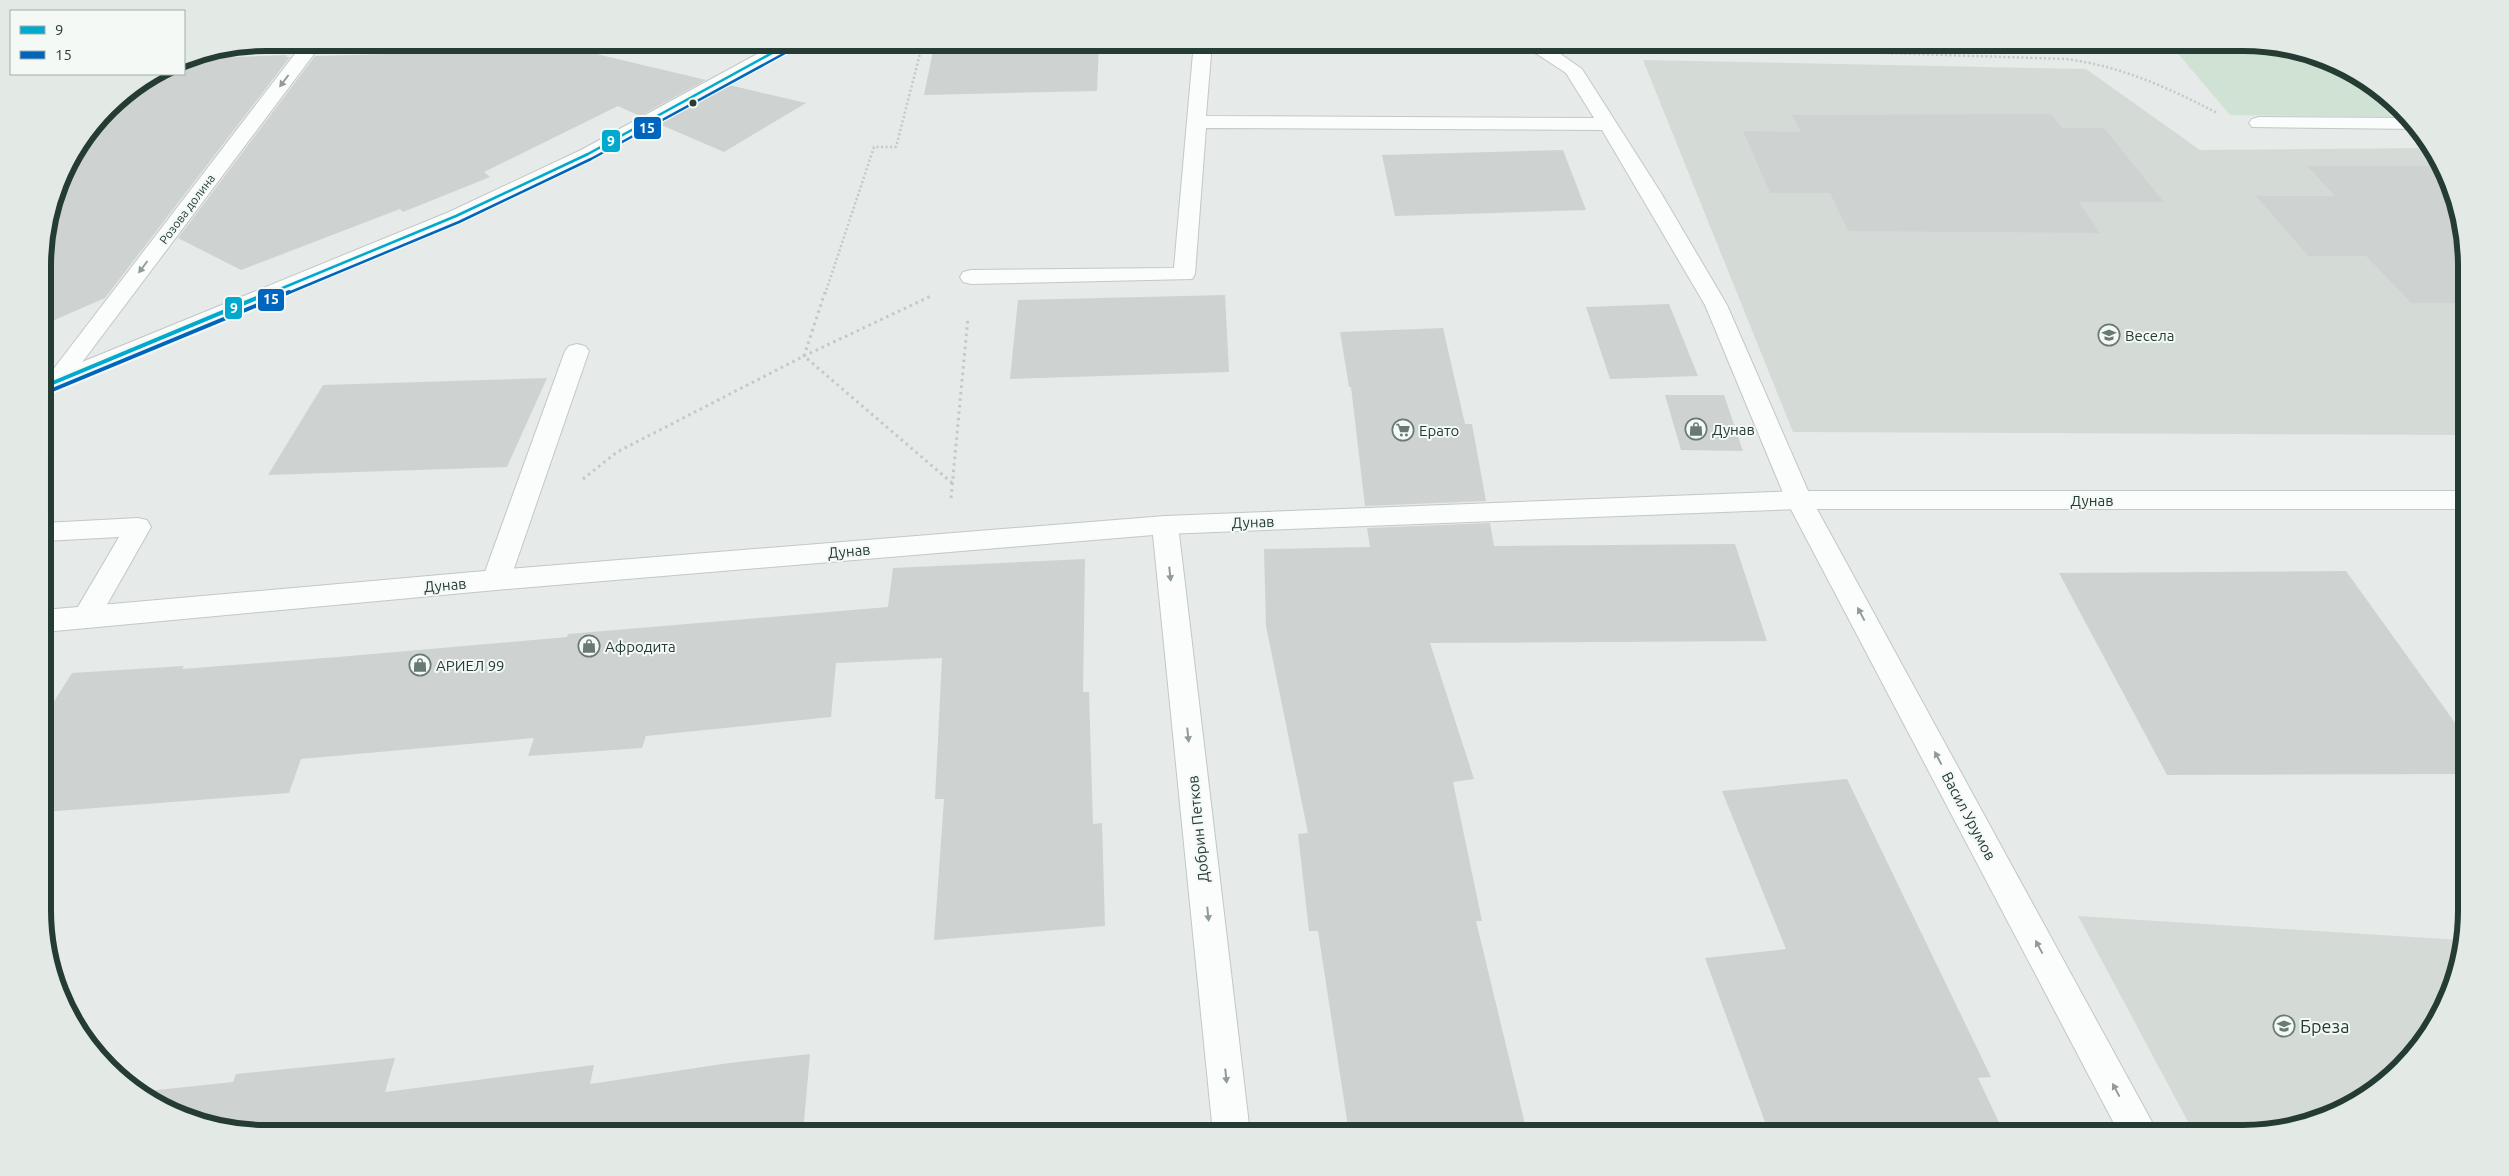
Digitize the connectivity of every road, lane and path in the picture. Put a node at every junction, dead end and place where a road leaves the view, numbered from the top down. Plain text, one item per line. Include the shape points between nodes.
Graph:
1 (307, 51) edge
2 (777, 51) edge
3 (921, 51) edge
4 (1201, 51) edge
5 (1544, 51) edge
6 (1616, 51) edge
7 (1843, 51) edge
8 (1558, 60) junction
9 (1197, 122) junction
10 (2259, 123) joint
11 (1607, 124) junction
12 (2404, 124) edge
13 (971, 277) junction
14 (577, 350) dead end
15 (804, 356) junction
16 (56, 379) edge
17 (580, 482) dead end
18 (952, 483) junction
19 (1799, 500) junction
20 (2458, 500) edge
21 (1165, 525) junction
22 (51, 532) edge
23 (947, 543) junction
24 (496, 580) junction
25 (86, 617) junction
26 (51, 620) edge
27 (1231, 1125) edge
28 (2135, 1125) edge

1 -> 16 street, Розова долина
2 - 16 street via 588,154 456,216
3 - 15 path via 896,147 874,147
4 - 9 street
5 - 8 street, Васил Урумов
6 - 8 path via 1596,58
7 - 10 path via 2075,60 2125,71 2165,86 2233,121
8 - 11 street, Васил Урумов via 1573,69
9 - 11 street
9 - 13 street via 1184,274
10 - 12 street
11 - 19 street, Васил Урумов via 1716,305
13 - 15 path
13 - 18 path
14 - 24 street
15 - 17 path via 618,452
15 - 18 path
18 - 23 path
19 - 20 street, Дунав
19 - 21 street, Дунав
28 -> 19 street, Васил Урумов
21 - 23 street, Дунав
21 -> 27 street, Добрин Петков
22 - 25 street via 138,527
23 - 24 street, Дунав
24 - 25 street, Дунав
25 - 26 street, Дунав

